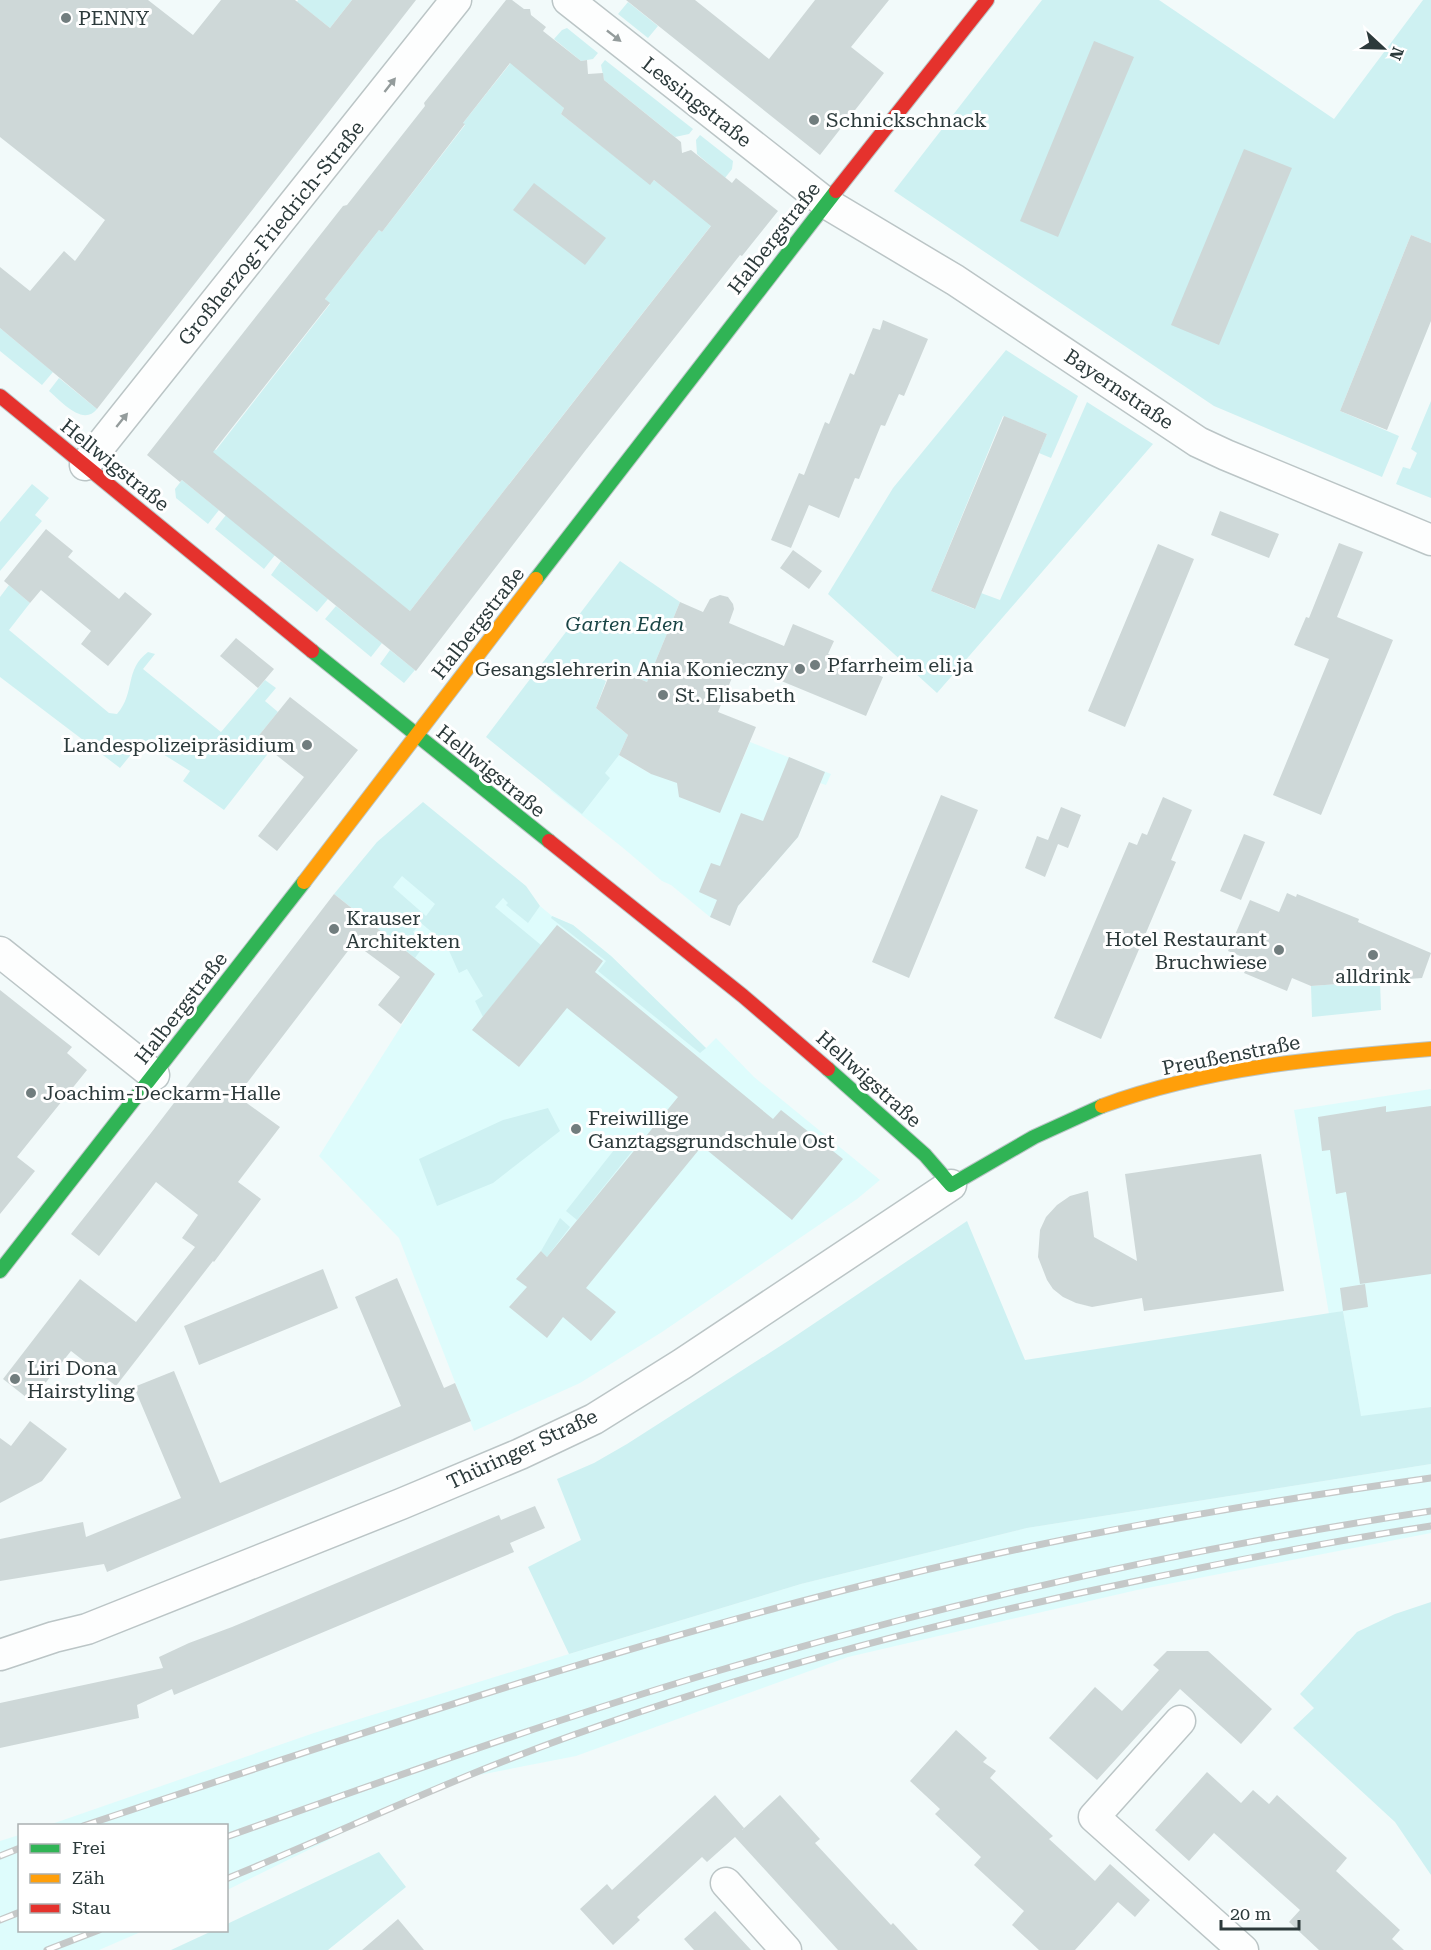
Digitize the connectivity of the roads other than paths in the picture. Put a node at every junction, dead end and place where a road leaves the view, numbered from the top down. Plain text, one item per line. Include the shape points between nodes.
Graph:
1 (456, 0) edge
2 (568, 0) edge
3 (987, 0) edge
4 (826, 202) junction
5 (0, 396) edge
6 (85, 465) junction
7 (1431, 540) edge
8 (416, 735) junction
9 (0, 952) edge
10 (1431, 1049) edge
11 (154, 1075) junction
12 (951, 1185) junction
13 (0, 1271) edge
14 (0, 1634) edge
15 (54, 1636) junction
16 (0, 1655) edge
17 (1180, 1721) dead end
18 (726, 1883) dead end
19 (786, 1950) edge
20 (1243, 1950) edge

6 -> 1 street, Großherzog-Friedrich-Straße
2 -> 4 street, Lessingstraße
3 - 4 street, Halbergstraße
4 - 7 street, Bayernstraße via 1002,310 1198,442
4 - 8 street, Halbergstraße
5 - 6 street, Hellwigstraße
6 - 8 street, Hellwigstraße
8 - 11 street, Halbergstraße
8 - 12 street, Hellwigstraße via 743,996 925,1155
9 - 11 street
10 - 12 street, Preußenstraße via 1295,1062 1182,1081 1065,1122 1006,1150
11 - 13 street, Halbergstraße
12 - 15 street, Thüringer Straße via 594,1419 380,1512 87,1629
14 - 15 street, Thüringer Straße
15 - 16 street, Thüringer Straße
17 - 20 street via 1094,1817
18 - 19 street

